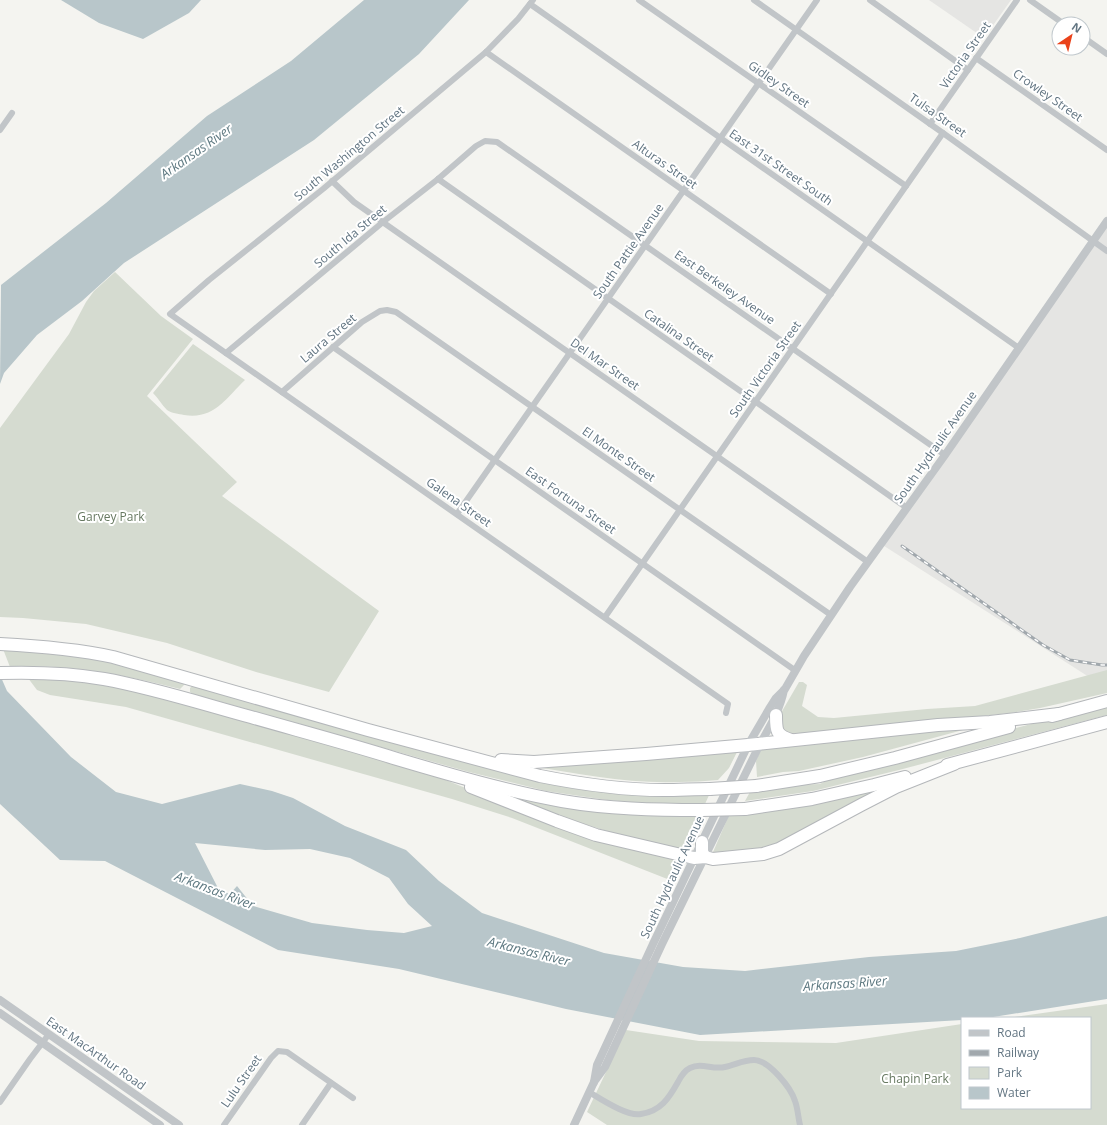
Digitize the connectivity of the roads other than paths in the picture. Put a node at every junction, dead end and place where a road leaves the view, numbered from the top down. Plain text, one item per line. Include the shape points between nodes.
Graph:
1 (639, 0) edge
2 (754, 0) edge
3 (817, 0) edge
4 (870, 0) edge
5 (1017, 0) edge
6 (1030, 0) edge
7 (531, 2) edge
8 (1053, 16) edge
9 (796, 30) junction
10 (1091, 43) edge
11 (486, 52) junction
12 (1107, 54) edge
13 (976, 58) junction
14 (968, 70) junction
15 (758, 84) junction
16 (12, 113) dead end
17 (930, 124) junction
18 (0, 130) edge
19 (943, 132) junction
20 (720, 138) junction
21 (490, 141) joint
22 (1107, 150) edge
23 (438, 179) junction
24 (332, 181) junction
25 (906, 186) junction
26 (683, 191) junction
27 (1107, 221) edge
28 (383, 222) junction
29 (868, 241) junction
30 (1093, 241) junction
31 (645, 245) junction
32 (1107, 251) edge
33 (831, 294) junction
34 (608, 299) junction
35 (393, 311) joint
36 (170, 314) joint
37 (333, 347) junction
38 (793, 348) junction
39 (1018, 348) junction
40 (570, 352) junction
41 (226, 354) junction
42 (282, 392) junction
43 (755, 402) junction
44 (532, 406) junction
45 (945, 455) junction
46 (717, 456) junction
47 (495, 460) junction
48 (907, 508) junction
49 (680, 510) junction
50 (457, 514) junction
51 (868, 562) junction
52 (642, 564) junction
53 (831, 615) junction
54 (605, 617) junction
55 (0, 644) edge
56 (796, 671) junction
57 (0, 673) edge
58 (784, 690) junction
59 (1107, 701) edge
60 (726, 713) dead end
61 (1059, 714) junction
62 (776, 715) junction
63 (1107, 722) edge
64 (791, 740) junction
65 (760, 744) junction
66 (748, 745) junction
67 (431, 747) junction
68 (408, 762) junction
69 (954, 764) junction
70 (702, 842) joint
71 (699, 858) junction
72 (0, 1000) edge
73 (0, 1013) edge
74 (49, 1034) junction
75 (614, 1039) junction
76 (42, 1042) junction
77 (331, 1083) junction
78 (589, 1092) junction
79 (353, 1098) dead end
80 (0, 1102) edge
81 (160, 1125) edge
82 (177, 1125) edge
83 (224, 1125) edge
84 (302, 1125) edge
85 (574, 1125) edge
86 (800, 1125) edge

1 - 15 street, Gidley Street
2 - 9 street, Tulsa Street
3 - 9 street, South Pattie Avenue
4 - 14 street
5 - 13 street, Victoria Street
6 - 8 street
7 - 11 street, South Washington Street
7 - 20 street, East 31st Street South
9 - 15 street, South Pattie Avenue
9 - 17 street, Tulsa Street
10 - 12 street
11 - 24 street, South Washington Street
11 - 26 street, Alturas Street
13 - 14 street, Victoria Street
13 - 22 street, Crowley Street
14 - 17 street, Victoria Street
15 - 20 street, South Pattie Avenue
15 - 25 street, Gidley Street
16 - 18 street
17 - 19 street, Tulsa Street
19 - 25 street, South Victoria Street
19 - 30 street, Tulsa Street
20 - 26 street, South Pattie Avenue
20 - 29 street, East 31st Street South
21 - 23 street, South Ida Street via 476,146
21 - 31 street, East Berkeley Avenue via 501,144
23 - 28 street, South Ida Street
23 - 34 street, Catalina Street
24 - 28 street, Del Mar Street via 346,196
24 - 36 street, South Washington Street
25 - 29 street, South Victoria Street
26 - 31 street, South Pattie Avenue
26 - 33 street, Alturas Street
27 - 30 street, South Hydraulic Avenue
28 - 40 street, Del Mar Street
28 - 41 street, South Ida Street
29 - 33 street, South Victoria Street
29 - 39 street, East 31st Street South
30 - 32 street, Tulsa Street
30 - 39 street, South Hydraulic Avenue
31 - 34 street, South Pattie Avenue
31 - 38 street, East Berkeley Avenue
33 - 38 street, South Victoria Street
34 - 40 street, South Pattie Avenue
34 - 43 street, Catalina Street
35 - 37 street, Laura Street via 384,310 377,313 362,322
35 - 44 street, El Monte Street
36 - 41 street, Galena Street
37 - 42 street, Laura Street
37 - 47 street, East Fortuna Street
38 - 43 street, South Victoria Street
38 - 45 street, East Berkeley Avenue
39 - 45 street, South Hydraulic Avenue
40 - 44 street, South Pattie Avenue
40 - 46 street, Del Mar Street
41 - 42 street, Galena Street
42 - 50 street, Galena Street
43 - 46 street, South Victoria Street
43 - 48 street, Catalina Street
44 - 47 street, South Pattie Avenue
44 - 49 street, El Monte Street
45 - 48 street, South Hydraulic Avenue
46 - 49 street, South Victoria Street
46 - 51 street, Del Mar Street
47 - 50 street, South Pattie Avenue
47 - 52 street, East Fortuna Street
48 - 51 street, South Hydraulic Avenue
49 - 52 street, South Victoria Street
49 - 53 street, El Monte Street
50 - 54 street, Galena Street
51 - 53 street, South Hydraulic Avenue
52 - 54 street, South Victoria Street
52 - 56 street, East Fortuna Street
53 - 56 street, South Hydraulic Avenue
54 - 60 street, Galena Street via 728,704
55 - 67 highway via 82,651 114,657
56 - 58 street, South Hydraulic Avenue
57 - 68 highway via 78,676 127,684
58 - 62 street, South Hydraulic Avenue
58 - 66 street, South Hydraulic Avenue via 776,698
59 - 61 highway
61 - 64 highway
61 - 67 highway, bridge via 820,776 756,786 710,789 663,790 566,781
62 - 64 highway via 778,732 782,737
62 - 65 street, South Hydraulic Avenue
63 - 69 highway
64 - 65 highway
65 - 66 highway
65 - 71 street, South Hydraulic Avenue
66 - 67 highway via 534,762 510,762
66 - 70 street, South Hydraulic Avenue
68 - 69 highway, bridge via 506,789 563,801 654,810 745,809 812,800
68 - 71 highway via 596,835
69 - 71 highway via 860,804 779,849 763,854
70 - 71 highway
71 - 75 street, South Hydraulic Avenue via 662,944
71 - 75 street, South Hydraulic Avenue via 653,944
72 - 74 street, East MacArthur Road
73 - 76 street, East MacArthur Road
74 - 76 street
74 - 82 street, East MacArthur Road
75 - 78 street, South Hydraulic Avenue via 597,1065
76 - 80 street
76 - 81 street, East MacArthur Road
77 - 79 street
77 - 83 street, Lulu Street via 287,1052 278,1051
77 - 84 street
78 - 85 street, South Hydraulic Avenue
78 - 86 street via 622,1110 639,1115 660,1107 669,1098 683,1073 690,1068 702,1064 716,1068 726,1067 742,1061 756,1060 768,1065 785,1084 795,1101

